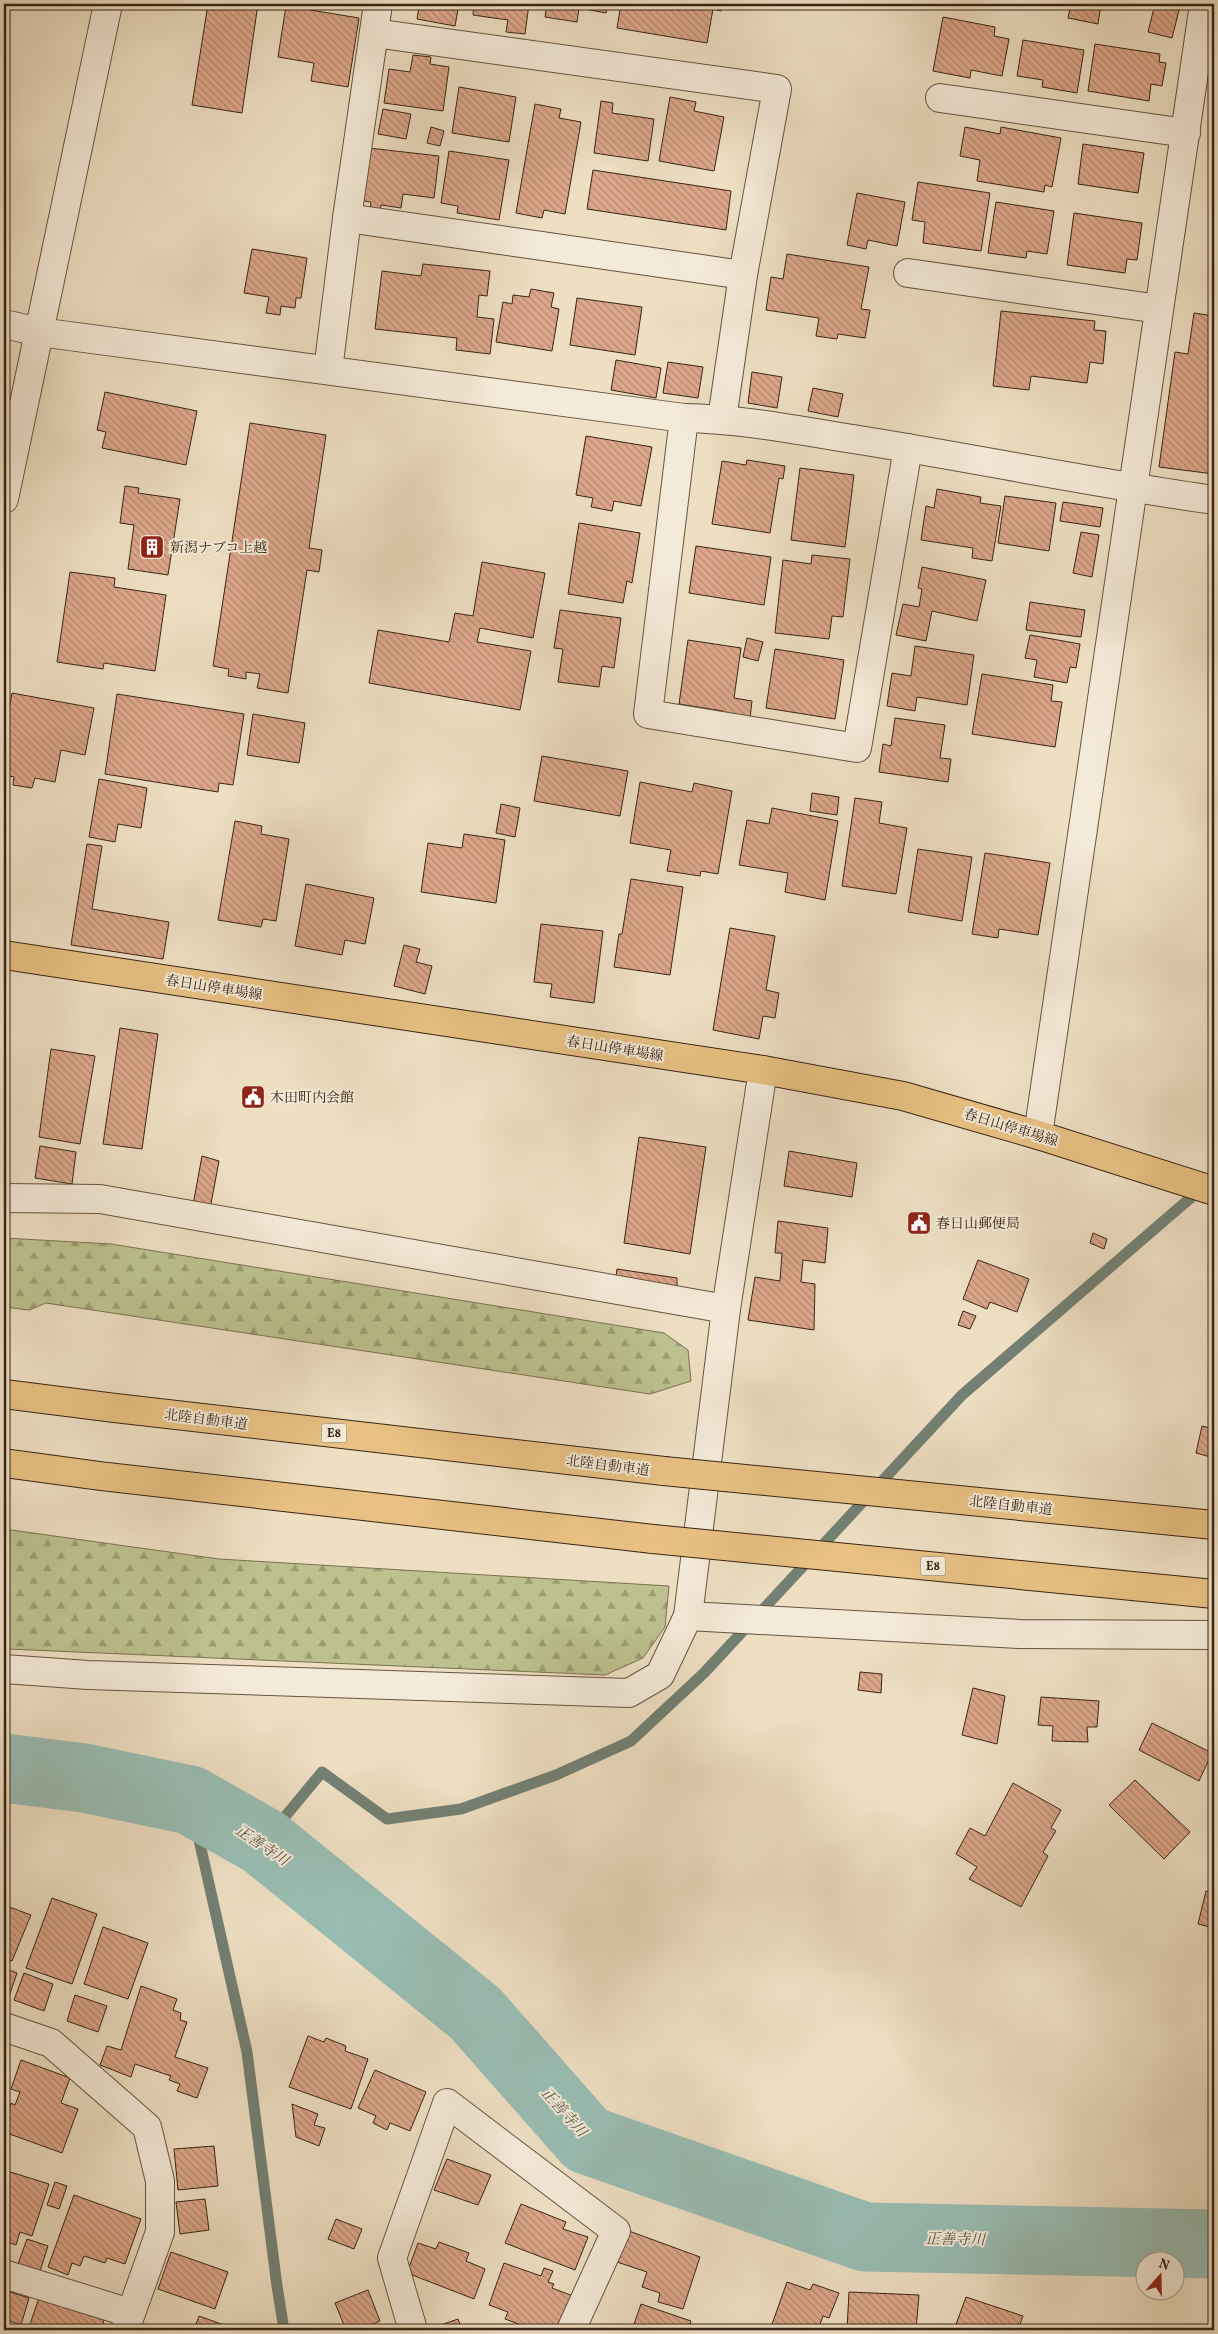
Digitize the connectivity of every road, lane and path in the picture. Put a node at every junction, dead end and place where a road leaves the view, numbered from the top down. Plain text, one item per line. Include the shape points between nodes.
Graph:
1 (108, 4) edge
2 (378, 4) edge
3 (1204, 4) edge
4 (374, 33) junction
5 (940, 98) dead end
6 (1186, 133) junction
7 (347, 218) junction
8 (908, 273) dead end
9 (743, 275) junction
10 (1159, 309) junction
11 (4, 324) edge
12 (39, 332) junction
13 (328, 370) junction
14 (684, 418) junction
15 (722, 419) junction
16 (908, 448) junction
17 (1132, 488) junction
18 (4, 499) edge
19 (1214, 500) edge
20 (4, 955) edge
21 (763, 1070) junction
22 (1038, 1135) junction
23 (1214, 1192) edge
24 (4, 1198) edge
25 (726, 1309) junction
26 (4, 1394) edge
27 (4, 1463) edge
28 (1214, 1525) edge
29 (1214, 1594) edge
30 (688, 1616) junction
31 (1214, 1635) edge
32 (4, 1669) edge
33 (4, 2027) edge
34 (4, 2274) edge
35 (127, 2322) edge
36 (413, 2330) edge
37 (571, 2330) edge

1 - 12 street
2 - 4 street
3 - 6 street
4 - 7 street
4 - 9 street via 777,89
5 - 6 street
6 - 10 street
7 - 9 street
7 - 13 street
8 - 10 street
9 - 15 street
10 - 17 street
11 - 12 street
12 - 13 street
12 - 18 street
13 - 14 street
14 - 15 street
14 - 16 street via 648,714 857,748
15 - 16 street
16 - 17 street
17 - 19 street
17 - 22 street
20 - 21 main road, 春日山停車場線
21 - 22 main road, 春日山停車場線 via 903,1096
21 - 25 street
22 - 23 main road, 春日山停車場線
24 - 25 street via 100,1199
25 - 30 street
26 - 28 main road, 北陸自動車道 / E8, bridge via 664,1471
27 - 29 main road, E8, bridge via 653,1539
30 - 31 street via 1020,1634
30 - 32 street via 660,1675 629,1693 88,1675
33 - 35 street via 51,2042 147,2128 160,2181 160,2232
34 - 35 street
36 - 37 street via 392,2258 447,2103 616,2231

